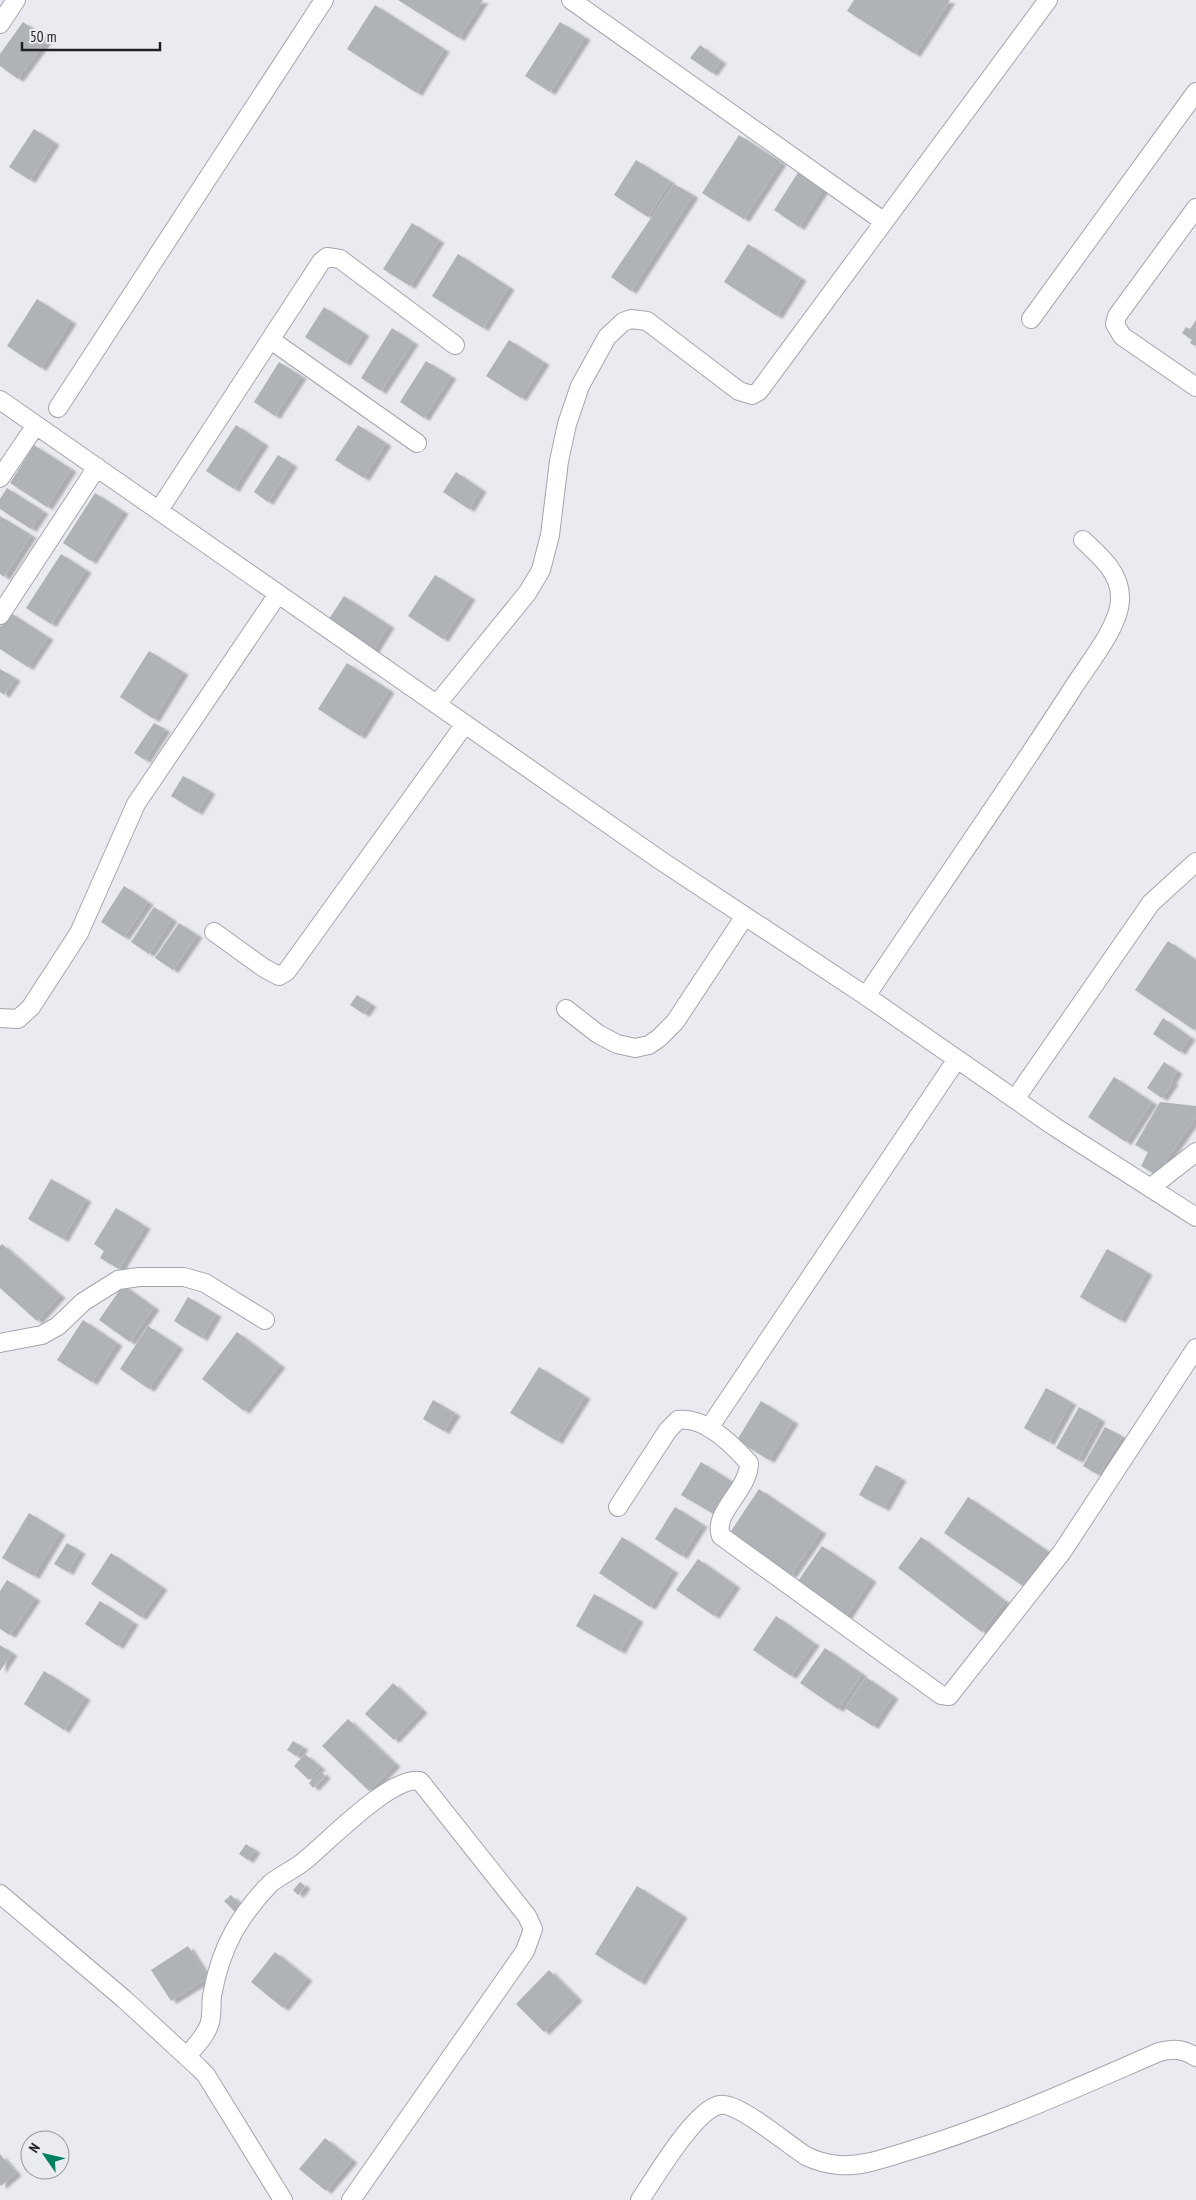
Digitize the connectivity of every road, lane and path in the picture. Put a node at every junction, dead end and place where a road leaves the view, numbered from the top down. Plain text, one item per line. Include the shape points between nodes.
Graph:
1 (16, 0) edge
2 (324, 0) edge
3 (571, 0) edge
4 (1048, 0) edge
5 (0, 24) edge
6 (1196, 92) edge
7 (1196, 208) edge
8 (883, 222) junction
9 (1032, 319) dead end
10 (270, 340) junction
11 (456, 345) dead end
12 (1196, 387) edge
13 (0, 400) edge
14 (58, 408) dead end
15 (36, 425) junction
16 (417, 443) dead end
17 (97, 467) junction
18 (0, 478) edge
19 (159, 510) junction
20 (1083, 540) dead end
21 (278, 594) junction
22 (0, 614) edge
23 (437, 704) junction
24 (465, 724) junction
25 (1196, 862) edge
26 (745, 916) junction
27 (214, 932) dead end
28 (866, 996) junction
29 (566, 1008) dead end
30 (0, 1018) edge
31 (957, 1059) junction
32 (1015, 1099) junction
33 (1196, 1152) edge
34 (1150, 1188) junction
35 (1196, 1218) edge
36 (264, 1320) dead end
37 (0, 1342) edge
38 (1196, 1348) edge
39 (708, 1428) junction
40 (618, 1506) dead end
41 (0, 1894) edge
42 (187, 2056) junction
43 (1196, 2057) edge
44 (284, 2200) edge
45 (351, 2200) edge
46 (640, 2200) edge

1 - 5 street
2 - 14 street
3 - 8 street
4 - 8 street
6 - 9 street
7 - 12 street via 1117,316 1115,324 1122,336
8 - 23 street via 752,395 739,391 647,320 623,322 607,337 580,386 567,424 550,535 541,570 528,592
10 - 11 street via 321,262 332,256
10 - 16 street
10 - 19 street
13 - 15 street
15 - 17 street
15 - 18 street
17 - 19 street
17 - 22 street
19 - 21 street
20 - 28 street via 1107,562 1118,583 1120,599 1115,622
21 - 23 street
21 - 30 street via 136,804 79,932 31,1007 18,1019
23 - 24 street
24 - 26 street
24 - 27 street via 287,972 279,976 271,972
25 - 32 street via 1151,903
26 - 28 street
26 - 29 street via 675,1022 649,1045 635,1048 617,1044 598,1034
28 - 31 street
31 - 32 street
31 - 39 street
32 - 34 street
33 - 34 street
34 - 35 street
36 - 37 street via 205,1282 139,1277 118,1280 83,1302 58,1326 42,1335
38 - 39 street via 1062,1552 949,1696 940,1695 721,1536 719,1522 743,1485 749,1463
39 - 40 street via 694,1420 678,1420
41 - 42 street
42 - 44 street via 206,2076
42 - 45 street via 203,2037 210,2022 221,1958 253,1903 272,1882 303,1863 364,1808 406,1782 420,1781 527,1916 533,1929 525,1951
43 - 46 street via 1182,2050 1160,2052 952,2138 867,2163 840,2165 807,2156 732,2107 717,2105 705,2111 693,2125

